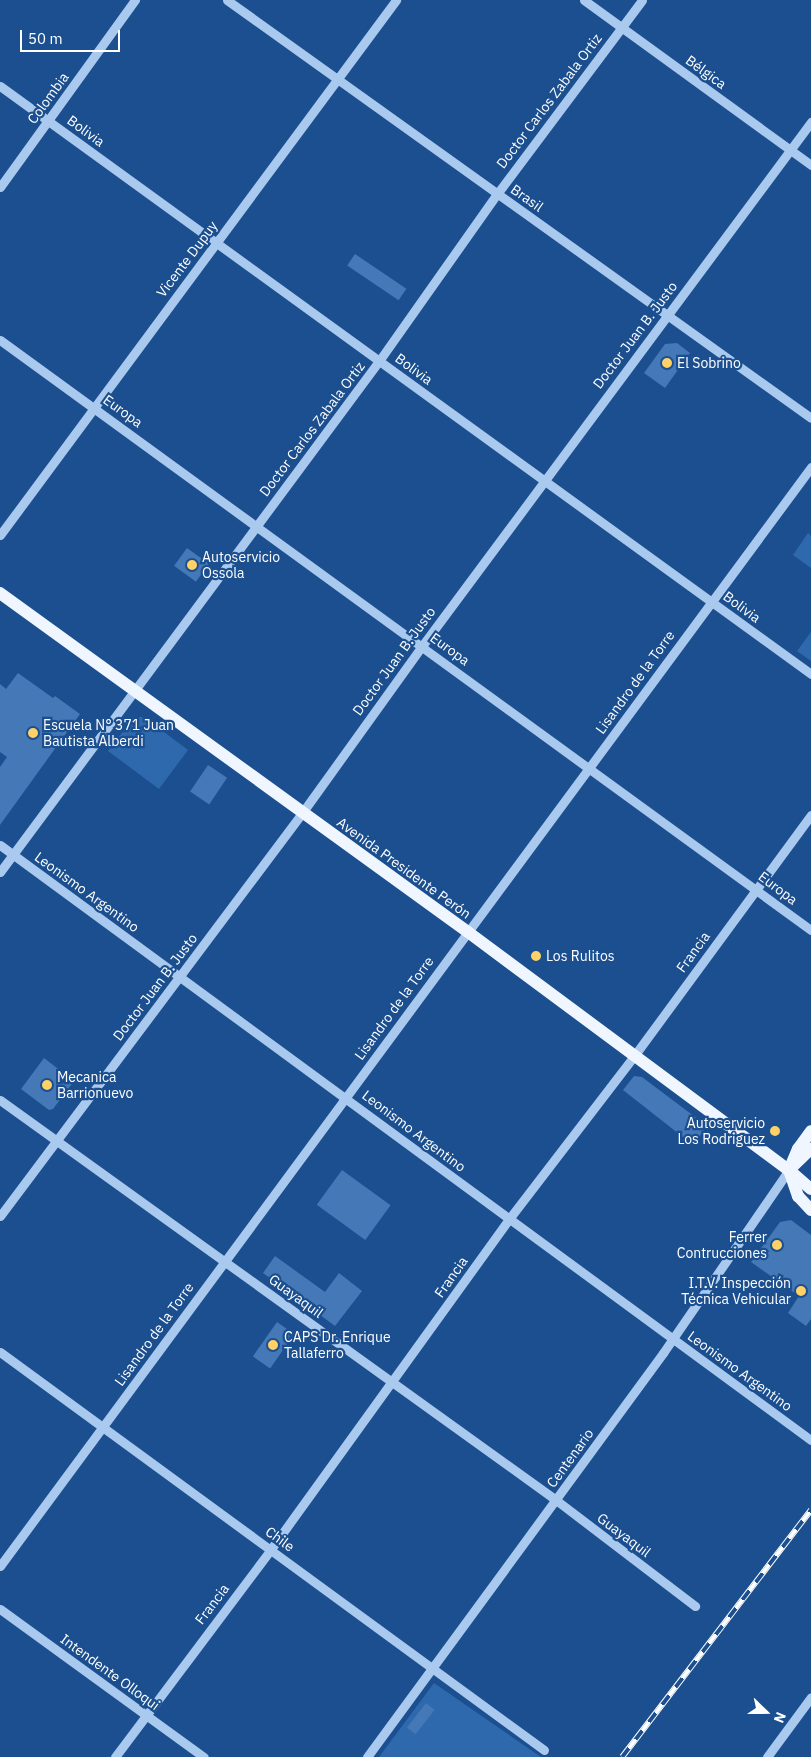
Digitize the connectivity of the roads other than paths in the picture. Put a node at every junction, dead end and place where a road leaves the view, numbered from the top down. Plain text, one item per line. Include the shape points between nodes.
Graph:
1 (135, 0) edge
2 (227, 0) edge
3 (396, 0) edge
4 (584, 0) edge
5 (642, 0) edge
6 (621, 27) junction
7 (337, 79) junction
8 (0, 86) edge
9 (48, 121) junction
10 (811, 122) edge
11 (790, 150) junction
12 (811, 166) edge
13 (0, 187) edge
14 (498, 194) junction
15 (216, 243) junction
16 (667, 314) junction
17 (0, 340) edge
18 (379, 361) junction
19 (94, 408) junction
20 (811, 418) edge
21 (811, 467) edge
22 (544, 480) junction
23 (257, 526) junction
24 (0, 535) edge
25 (0, 593) edge
26 (712, 602) junction
27 (422, 646) junction
28 (811, 674) edge
29 (134, 691) junction
30 (589, 767) junction
31 (302, 813) junction
32 (811, 815) edge
33 (0, 846) edge
34 (13, 855) junction
35 (0, 872) edge
36 (756, 889) junction
37 (811, 930) edge
38 (468, 932) junction
39 (180, 977) junction
40 (634, 1056) junction
41 (346, 1097) junction
42 (0, 1100) edge
43 (811, 1131) edge
44 (56, 1140) junction
45 (811, 1149) edge
46 (789, 1170) junction
47 (811, 1189) edge
48 (811, 1210) edge
49 (0, 1216) edge
50 (509, 1219) junction
51 (224, 1262) junction
52 (673, 1339) junction
53 (0, 1352) edge
54 (393, 1383) junction
55 (102, 1427) junction
56 (811, 1440) edge
57 (556, 1500) junction
58 (271, 1549) junction
59 (0, 1566) edge
60 (695, 1606) dead end
61 (0, 1609) edge
62 (432, 1667) junction
63 (811, 1698) edge
64 (146, 1714) junction
65 (544, 1750) dead end
66 (115, 1757) edge
67 (204, 1757) edge
68 (367, 1757) edge
69 (767, 1757) edge

1 - 9 street, Colombia
2 - 7 street, Brasil
3 - 7 street, Vicente Dupuy
4 - 6 street, Bélgica
5 - 6 street, Doctor Carlos Zabala Ortiz
6 - 11 street, Bélgica
6 - 14 street, Doctor Carlos Zabala Ortiz
7 - 14 street, Brasil
7 - 15 street, Vicente Dupuy
8 - 9 street, Bolivia
9 - 13 street, Colombia
9 - 15 street, Bolivia
10 - 11 street, Doctor Juan B. Justo
11 - 12 street, Bélgica
11 - 16 street, Doctor Juan B. Justo
14 - 16 street, Brasil
14 - 18 street, Doctor Carlos Zabala Ortiz
15 - 18 street, Bolivia
15 - 19 street, Vicente Dupuy
16 - 20 street, Brasil
16 - 22 street, Doctor Juan B. Justo
17 - 19 street, Europa
18 - 22 street, Bolivia
18 - 23 street, Doctor Carlos Zabala Ortiz
19 - 23 street, Europa
19 - 24 street, Vicente Dupuy
21 - 26 street, Lisandro de la Torre
22 - 26 street, Bolivia
22 - 27 street, Doctor Juan B. Justo
23 - 27 street, Europa
23 - 29 street, Doctor Carlos Zabala Ortiz
25 - 29 main road, Avenida Presidente Perón
26 - 28 street, Bolivia
26 - 30 street, Lisandro de la Torre
27 - 30 street, Europa
27 - 31 street, Doctor Juan B. Justo
29 - 31 main road, Avenida Presidente Perón
29 - 34 street, Doctor Carlos Zabala Ortiz
30 - 36 street, Europa
30 - 38 street, Lisandro de la Torre
31 - 38 main road, Avenida Presidente Perón
31 - 39 street, Doctor Juan B. Justo
32 - 36 street, Francia
33 - 34 street, Leonismo Argentino
34 - 35 street, Doctor Carlos Zabala Ortiz
34 - 39 street, Leonismo Argentino
36 - 37 street, Europa
36 - 40 street, Francia
38 - 40 main road, Avenida Presidente Perón
38 - 41 street, Lisandro de la Torre
39 - 41 street, Leonismo Argentino
39 - 44 street, Doctor Juan B. Justo
40 - 46 main road, Avenida Presidente Perón
40 - 50 street, Francia
41 - 50 street, Leonismo Argentino
41 - 51 street, Lisandro de la Torre
42 - 44 street, Guayaquil
43 - 46 main road
44 - 49 street, Doctor Juan B. Justo
44 - 51 street, Guayaquil
45 - 46 main road
46 - 47 main road, Avenida Presidente Perón
46 - 48 main road via 798,1196
46 - 52 street, Centenario
50 - 52 street, Leonismo Argentino
50 - 54 street, Francia
51 - 54 street, Guayaquil
51 - 55 street, Lisandro de la Torre
52 - 56 street, Leonismo Argentino
52 - 57 street, Centenario
53 - 55 street, Chile
54 - 57 street, Guayaquil
54 - 58 street, Francia
55 - 58 street, Chile
55 - 59 street, Lisandro de la Torre
57 - 60 street, Guayaquil
57 - 62 street, Centenario
58 - 62 street, Chile
58 - 64 street, Francia
61 - 64 street, Intendente Olloqui
62 - 65 street, Chile
62 - 68 street, Centenario
63 - 69 street
64 - 66 street, Francia
64 - 67 street, Intendente Olloqui

